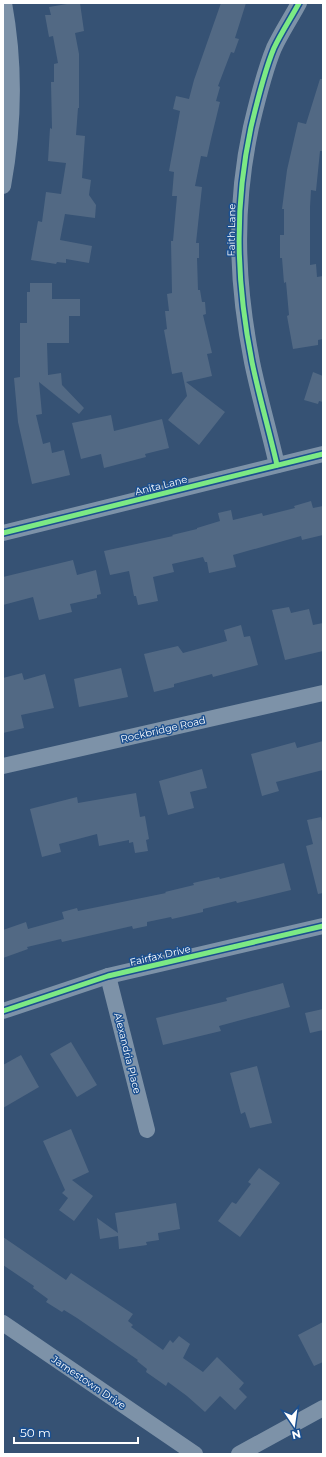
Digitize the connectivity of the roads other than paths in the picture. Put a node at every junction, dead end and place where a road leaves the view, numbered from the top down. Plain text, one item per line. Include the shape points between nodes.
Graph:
1 (4, 3) edge
2 (299, 3) edge
3 (3, 186) edge
4 (323, 454) edge
5 (278, 465) junction
6 (3, 531) edge
7 (323, 693) edge
8 (3, 766) edge
9 (323, 926) edge
10 (108, 976) junction
11 (3, 1011) edge
12 (148, 1130) dead end
13 (3, 1323) edge
14 (323, 1408) edge
15 (195, 1454) edge
16 (239, 1454) edge

1 - 3 street via 10,33 11,77 10,123
2 - 5 street, Faith Lane via 274,48 257,100 247,146 239,216 241,295 252,362
4 - 5 street, Anita Lane
5 - 6 street, Anita Lane
7 - 8 street, Rockbridge Road
9 - 10 street, Fairfax Drive
10 - 11 street, Fairfax Drive
10 - 12 street, Alexandria Place
13 - 15 street, Jamestown Drive
14 - 16 street

